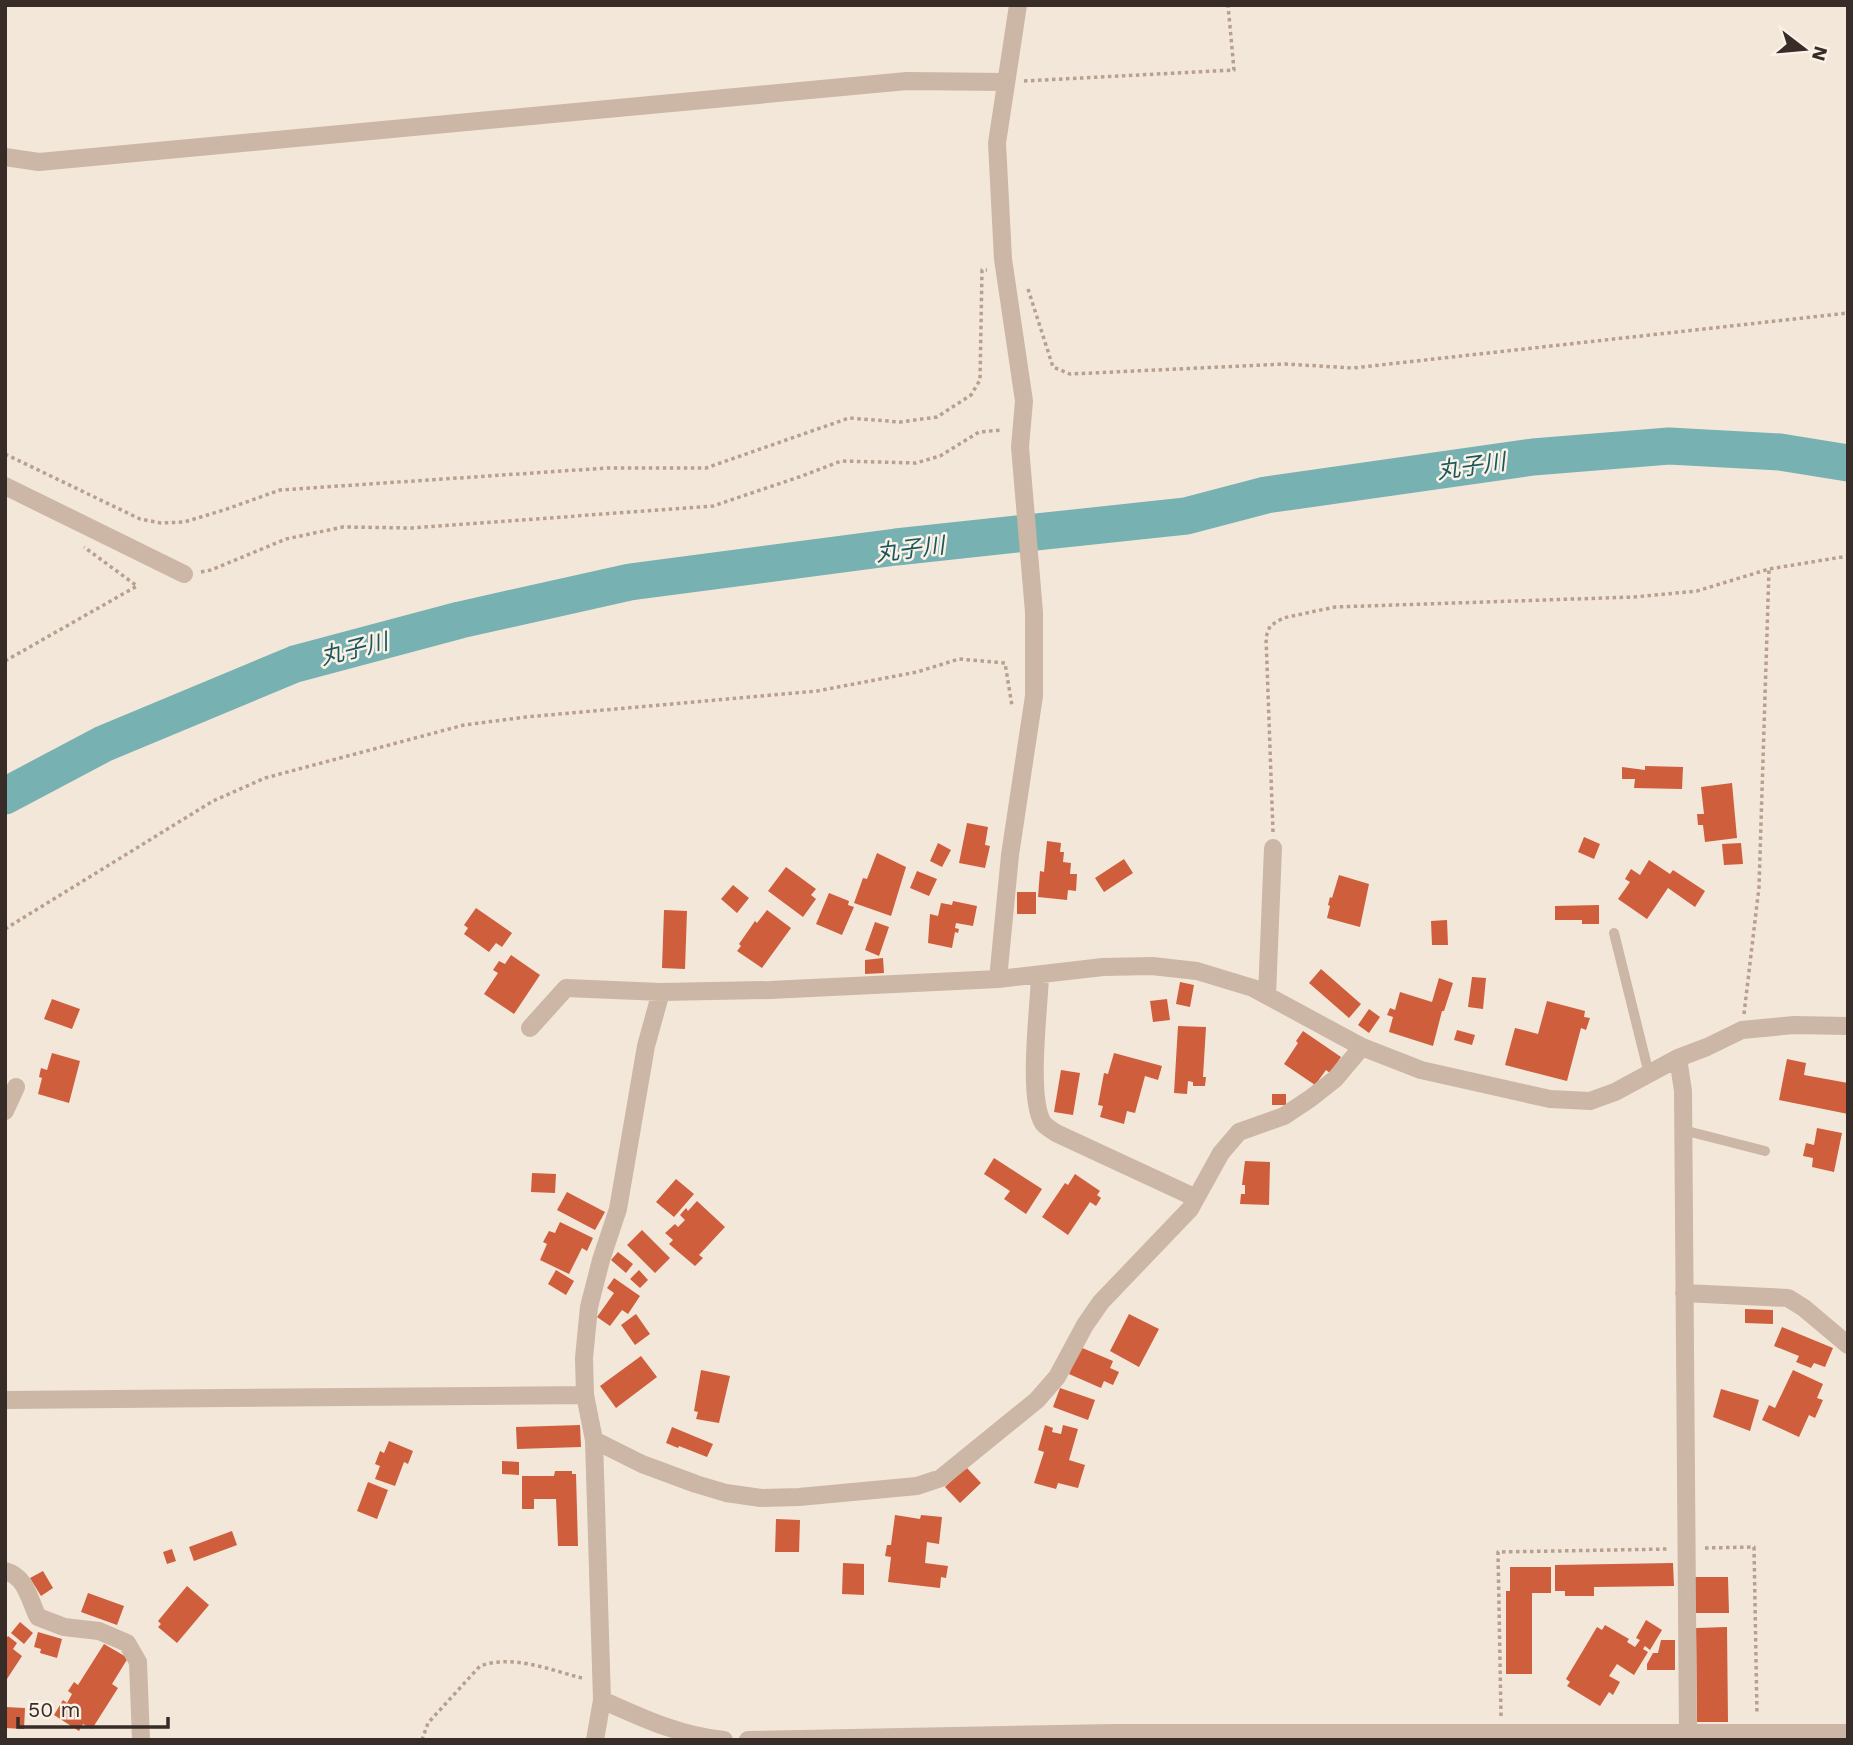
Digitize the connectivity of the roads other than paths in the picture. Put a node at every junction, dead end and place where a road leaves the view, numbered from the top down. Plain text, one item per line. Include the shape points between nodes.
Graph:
1 (1018, 5) edge
2 (1004, 82) junction
3 (5, 156) edge
4 (5, 486) edge
5 (184, 574) road end
6 (1273, 848) road end
7 (1614, 933) dead end
8 (1040, 976) junction
9 (998, 979) junction
10 (661, 992) junction
11 (1267, 995) junction
12 (1848, 1026) edge
13 (530, 1028) dead end
14 (1362, 1047) junction
15 (1678, 1058) junction
16 (1649, 1074) junction
17 (16, 1087) dead end
18 (5, 1111) edge
19 (1683, 1130) junction
20 (1765, 1151) dead end
21 (1196, 1198) junction
22 (1684, 1293) junction
23 (1848, 1345) edge
24 (585, 1395) junction
25 (5, 1400) edge
26 (594, 1440) junction
27 (5, 1571) edge
28 (601, 1691) junction
29 (1848, 1733) edge
30 (1688, 1734) junction
31 (142, 1740) edge
32 (595, 1740) edge
33 (724, 1740) edge
34 (748, 1740) edge

1 - 2 street
2 - 3 street via 908,81 38,162
2 - 9 street via 997,143 1005,272 1024,401 1021,438 1034,612 1034,696 1010,855
4 - 5 street
6 - 11 street
7 - 16 lane
8 - 9 street
8 - 11 street via 1153,966 1197,971
8 - 21 street via 1035,1081 1036,1105 1044,1124
9 - 10 street
10 - 13 street via 566,988
10 - 24 street via 646,1046 618,1209 589,1307
11 - 14 street
12 - 15 street via 1742,1030
14 - 16 street via 1421,1070 1549,1099 1590,1101
14 - 21 street via 1335,1079 1311,1098 1284,1116 1240,1132 1221,1153
15 - 16 street
15 - 19 street
17 - 18 street
19 - 20 lane
19 - 22 street
21 - 26 street via 1177,1225 1101,1302 1057,1377 1037,1400 941,1478 917,1486 761,1498 696,1484
22 - 23 street via 1788,1298
22 - 30 street
24 - 25 street
24 - 26 street
26 - 28 street
27 - 31 street via 21,1581 38,1617 64,1627 99,1630 127,1643 138,1662
28 - 32 street
28 - 33 street via 651,1722 699,1738
29 - 30 street
30 - 34 street via 1114,1733

